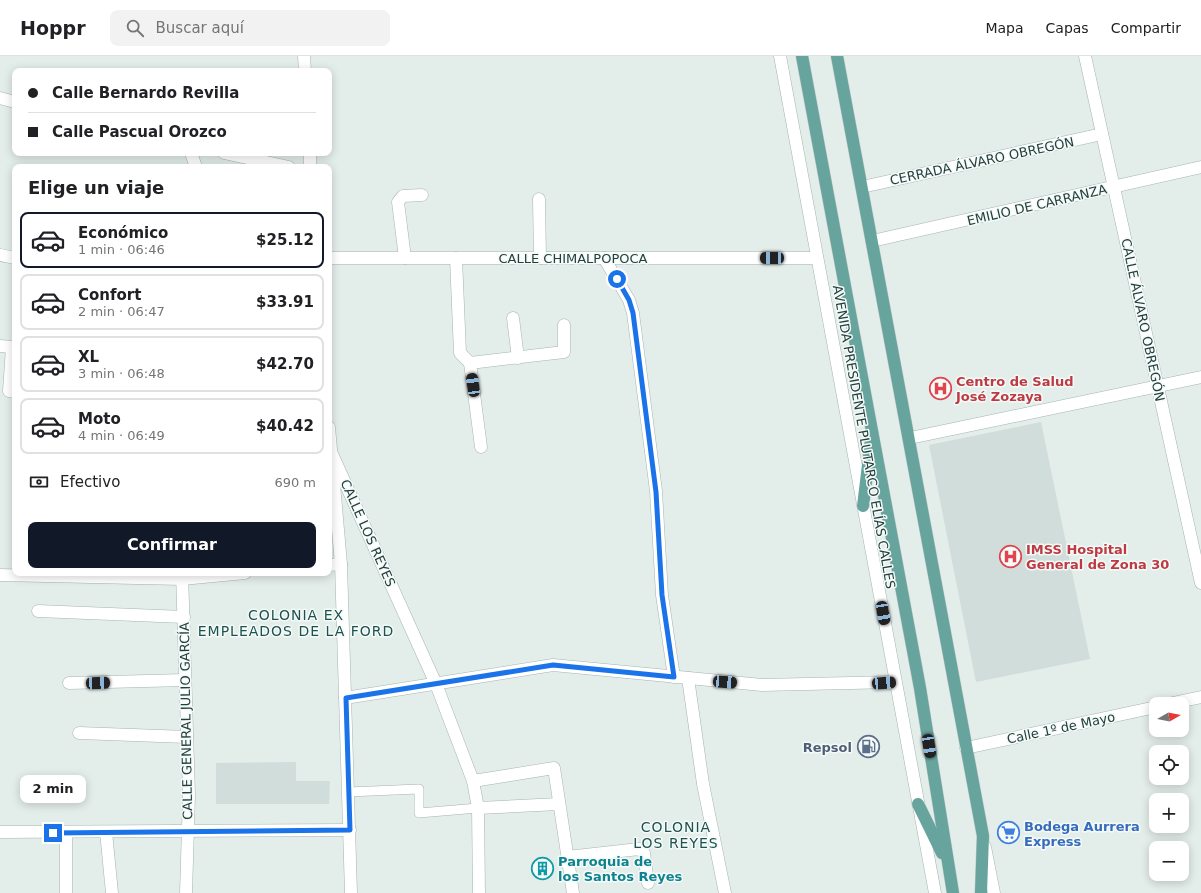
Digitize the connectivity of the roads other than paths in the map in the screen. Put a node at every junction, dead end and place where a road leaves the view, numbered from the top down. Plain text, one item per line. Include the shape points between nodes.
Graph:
1 (304, 56) edge
2 (780, 56) edge
3 (802, 56) edge
4 (837, 56) edge
5 (1085, 56) edge
6 (305, 68) edge
7 (0, 98) edge
8 (12, 101) edge
9 (1102, 134) junction
10 (238, 156) edge
11 (275, 164) edge
12 (1201, 167) edge
13 (862, 187) junction
14 (1114, 187) junction
15 (422, 195) dead end
16 (539, 199) dead end
17 (872, 241) junction
18 (0, 255) edge
19 (12, 257) edge
20 (332, 258) edge
21 (405, 258) junction
22 (456, 258) junction
23 (540, 258) junction
24 (604, 258) junction
25 (817, 258) junction
26 (513, 318) dead end
27 (564, 325) dead end
28 (0, 346) edge
29 (12, 347) edge
30 (12, 347) edge
31 (518, 358) junction
32 (470, 363) junction
33 (1201, 377) edge
34 (1158, 387) junction
35 (12, 392) edge
36 (872, 427) junction
37 (910, 438) junction
38 (481, 447) dead end
39 (332, 455) edge
40 (332, 479) edge
41 (863, 506) junction
42 (333, 508) edge
43 (335, 565) edge
44 (0, 575) edge
45 (12, 575) edge
46 (182, 576) edge
47 (1201, 583) edge
48 (38, 611) dead end
49 (184, 617) junction
50 (674, 677) junction
51 (688, 678) junction
52 (185, 680) junction
53 (895, 682) junction
54 (69, 683) dead end
55 (436, 684) junction
56 (1201, 697) edge
57 (346, 698) junction
58 (1189, 700) edge
59 (1149, 709) edge
60 (79, 733) dead end
61 (187, 737) junction
62 (966, 748) junction
63 (473, 781) junction
64 (348, 792) junction
65 (559, 804) junction
66 (918, 804) junction
67 (478, 808) junction
68 (350, 830) junction
69 (187, 831) junction
70 (0, 832) edge
71 (106, 832) junction
72 (66, 833) junction
73 (983, 836) junction
74 (567, 857) junction
75 (948, 863) junction
76 (648, 883) dead end
77 (66, 893) edge
78 (112, 893) edge
79 (186, 893) edge
80 (351, 893) edge
81 (479, 893) edge
82 (574, 893) edge
83 (725, 893) edge
84 (935, 893) edge
85 (953, 893) edge
86 (981, 893) edge
87 (994, 893) edge

1 - 6 street
2 - 25 street, AVENIDA PRESIDENTE PLUTARCO ELÍAS CALLES
3 - 36 main road, AVENIDA PRESIDENTE PLUTARCO ELÍAS CALLES
4 - 13 main road
5 - 9 street, CALLE ÁLVARO OBREGÓN
7 - 8 street
9 - 13 street, CERRADA ÁLVARO OBREGÓN
9 - 14 street, CALLE ÁLVARO OBREGÓN
10 - 11 street
12 - 14 street, EMILIO DE CARRANZA
13 - 17 main road
14 - 17 street, EMILIO DE CARRANZA
14 - 34 street, CALLE ÁLVARO OBREGÓN
15 - 21 street via 403,196 398,202
16 - 23 street
17 - 37 main road
18 - 19 street
20 - 21 street, CALLE CHIMALPOPOCA
21 - 22 street, CALLE CHIMALPOPOCA
22 - 23 street, CALLE CHIMALPOPOCA
22 - 32 street via 460,353
23 - 24 street, CALLE CHIMALPOPOCA
24 - 25 street, CALLE CHIMALPOPOCA
24 - 50 street via 629,300 633,313 656,492 662,595
25 - 41 street, AVENIDA PRESIDENTE PLUTARCO ELÍAS CALLES
26 - 31 street
27 - 31 street via 564,352
28 - 30 street
29 - 35 street via 9,391
31 - 32 street
32 - 38 street
33 - 34 street
34 - 37 street
34 - 47 street, CALLE ÁLVARO OBREGÓN
36 - 41 main road
36 - 75 main road, AVENIDA PRESIDENTE PLUTARCO ELÍAS CALLES via 920,688
37 - 62 main road
39 - 55 street, CALLE LOS REYES
40 - 42 street
41 - 53 street, AVENIDA PRESIDENTE PLUTARCO ELÍAS CALLES
42 - 43 street
43 - 57 street
44 - 45 street
46 - 49 street, CALLE GENERAL JULIO GARCÍA
48 - 49 street
49 - 52 street, CALLE GENERAL JULIO GARCÍA
50 - 51 street
50 - 55 street via 553,665
51 - 53 street via 794,686
51 - 83 street via 703,784
52 - 54 street
52 - 61 street, CALLE GENERAL JULIO GARCÍA
53 - 66 street, AVENIDA PRESIDENTE PLUTARCO ELÍAS CALLES
55 - 57 street
55 - 63 street, CALLE LOS REYES
56 - 58 street
57 - 64 street
59 - 62 street, Calle 1º de Mayo
60 - 61 street
61 - 69 street, CALLE GENERAL JULIO GARCÍA
62 - 73 main road
63 - 65 street via 554,768
63 - 67 street, CALLE LOS REYES
64 - 67 street via 419,788 419,813
64 - 68 street
65 - 67 street
65 - 74 street
66 - 75 main road
66 - 84 street, AVENIDA PRESIDENTE PLUTARCO ELÍAS CALLES
67 - 81 street, CALLE LOS REYES
68 - 69 street
68 - 80 street
69 - 71 street
69 - 79 street, CALLE GENERAL JULIO GARCÍA
70 - 72 street
71 - 72 street
71 - 78 street
72 - 77 street
73 - 86 main road
73 - 87 street
74 - 76 street via 639,849 644,853
74 - 82 street
75 - 85 main road, AVENIDA PRESIDENTE PLUTARCO ELÍAS CALLES

